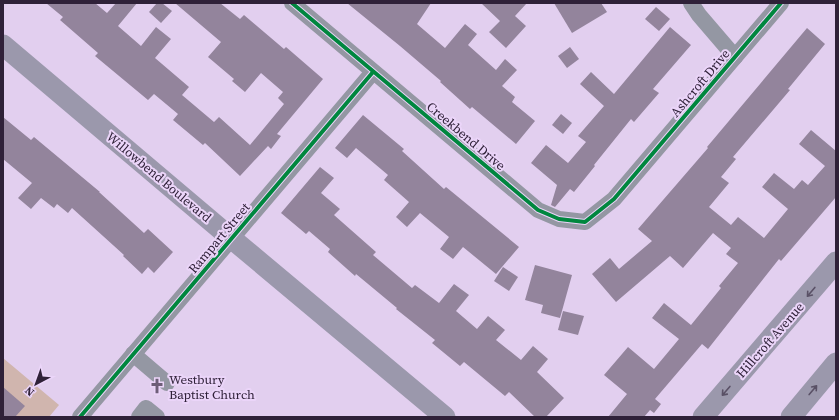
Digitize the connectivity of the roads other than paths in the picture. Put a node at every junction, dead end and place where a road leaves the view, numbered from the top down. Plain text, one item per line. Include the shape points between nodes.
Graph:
1 (292, 3) edge
2 (691, 3) edge
3 (781, 3) edge
4 (3, 45) edge
5 (735, 57) junction
6 (373, 72) junction
7 (634, 176) joint
8 (232, 238) junction
9 (836, 262) edge
10 (134, 354) junction
11 (836, 363) edge
12 (167, 383) dead end
13 (80, 417) edge
14 (445, 417) edge
15 (703, 417) edge
16 (791, 417) edge

1 - 6 street, Creekbend Drive
2 - 5 street
3 - 5 street, Ashcroft Drive
4 - 8 main road, Willowbend Boulevard
5 - 7 street, Ashcroft Drive
6 - 7 street, Creekbend Drive via 538,210 559,219 585,222 614,199
6 - 8 street, Rampart Street
8 - 10 street, Rampart Street
8 - 14 main road, Willowbend Boulevard
9 -> 15 main road, Hillcroft Avenue
10 - 12 street
10 - 13 street, Rampart Street
16 -> 11 main road

